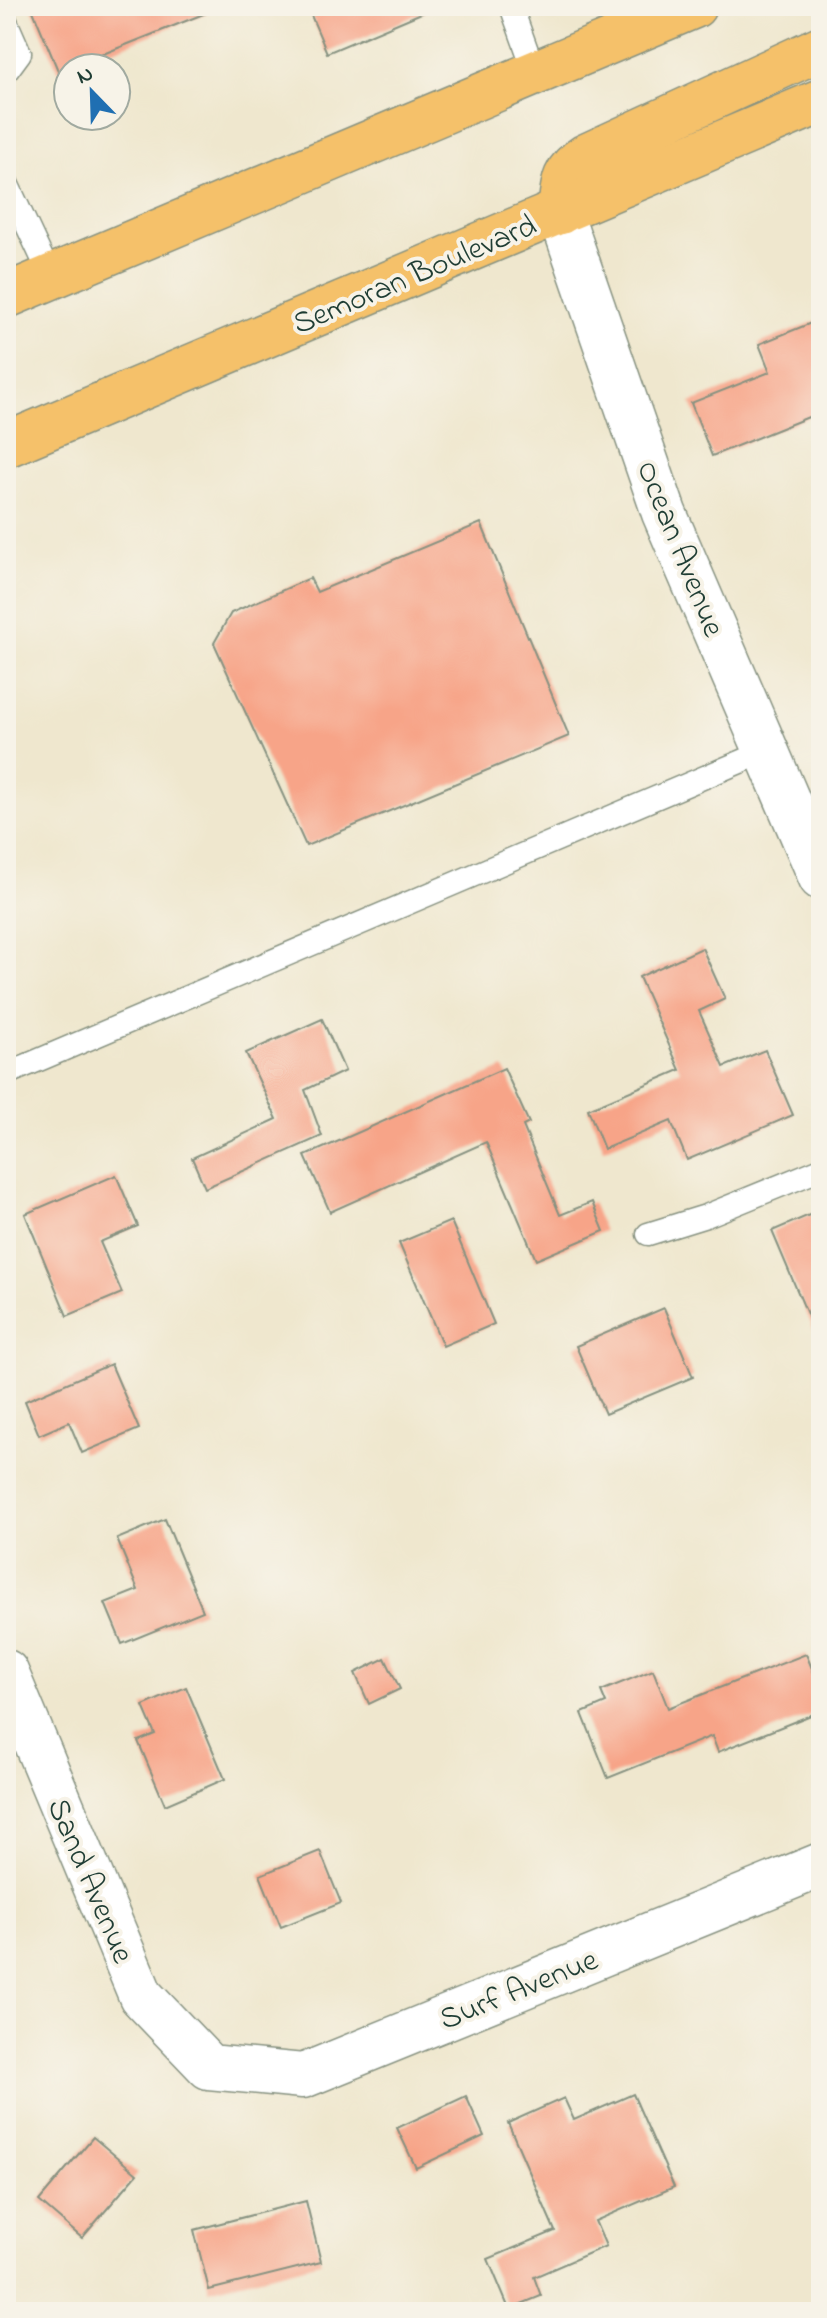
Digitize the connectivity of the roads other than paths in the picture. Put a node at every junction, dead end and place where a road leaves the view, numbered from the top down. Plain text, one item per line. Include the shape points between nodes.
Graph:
1 (511, 6) edge
2 (694, 6) edge
3 (6, 21) edge
4 (821, 48) edge
5 (6, 72) edge
6 (535, 73) junction
7 (821, 101) edge
8 (6, 181) edge
9 (560, 212) junction
10 (51, 277) junction
11 (6, 296) edge
12 (6, 445) edge
13 (766, 751) junction
14 (821, 878) edge
15 (6, 1074) edge
16 (821, 1169) edge
17 (648, 1234) dead end
18 (6, 1672) edge
19 (821, 1865) edge
20 (209, 2067) joint

1 - 6 lane
2 - 6 main road
3 - 5 lane via 20,53
4 - 9 main road via 586,156 572,165 564,180
6 - 10 main road
7 - 9 main road, Semoran Boulevard
8 - 10 lane
9 - 12 main road, Semoran Boulevard
9 - 13 street, Ocean Avenue via 664,513
10 - 11 main road
13 - 14 street, Ocean Avenue
13 - 15 lane
16 - 17 lane
18 - 20 street, Sand Avenue via 141,1996
19 - 20 street, Surf Avenue via 303,2076

